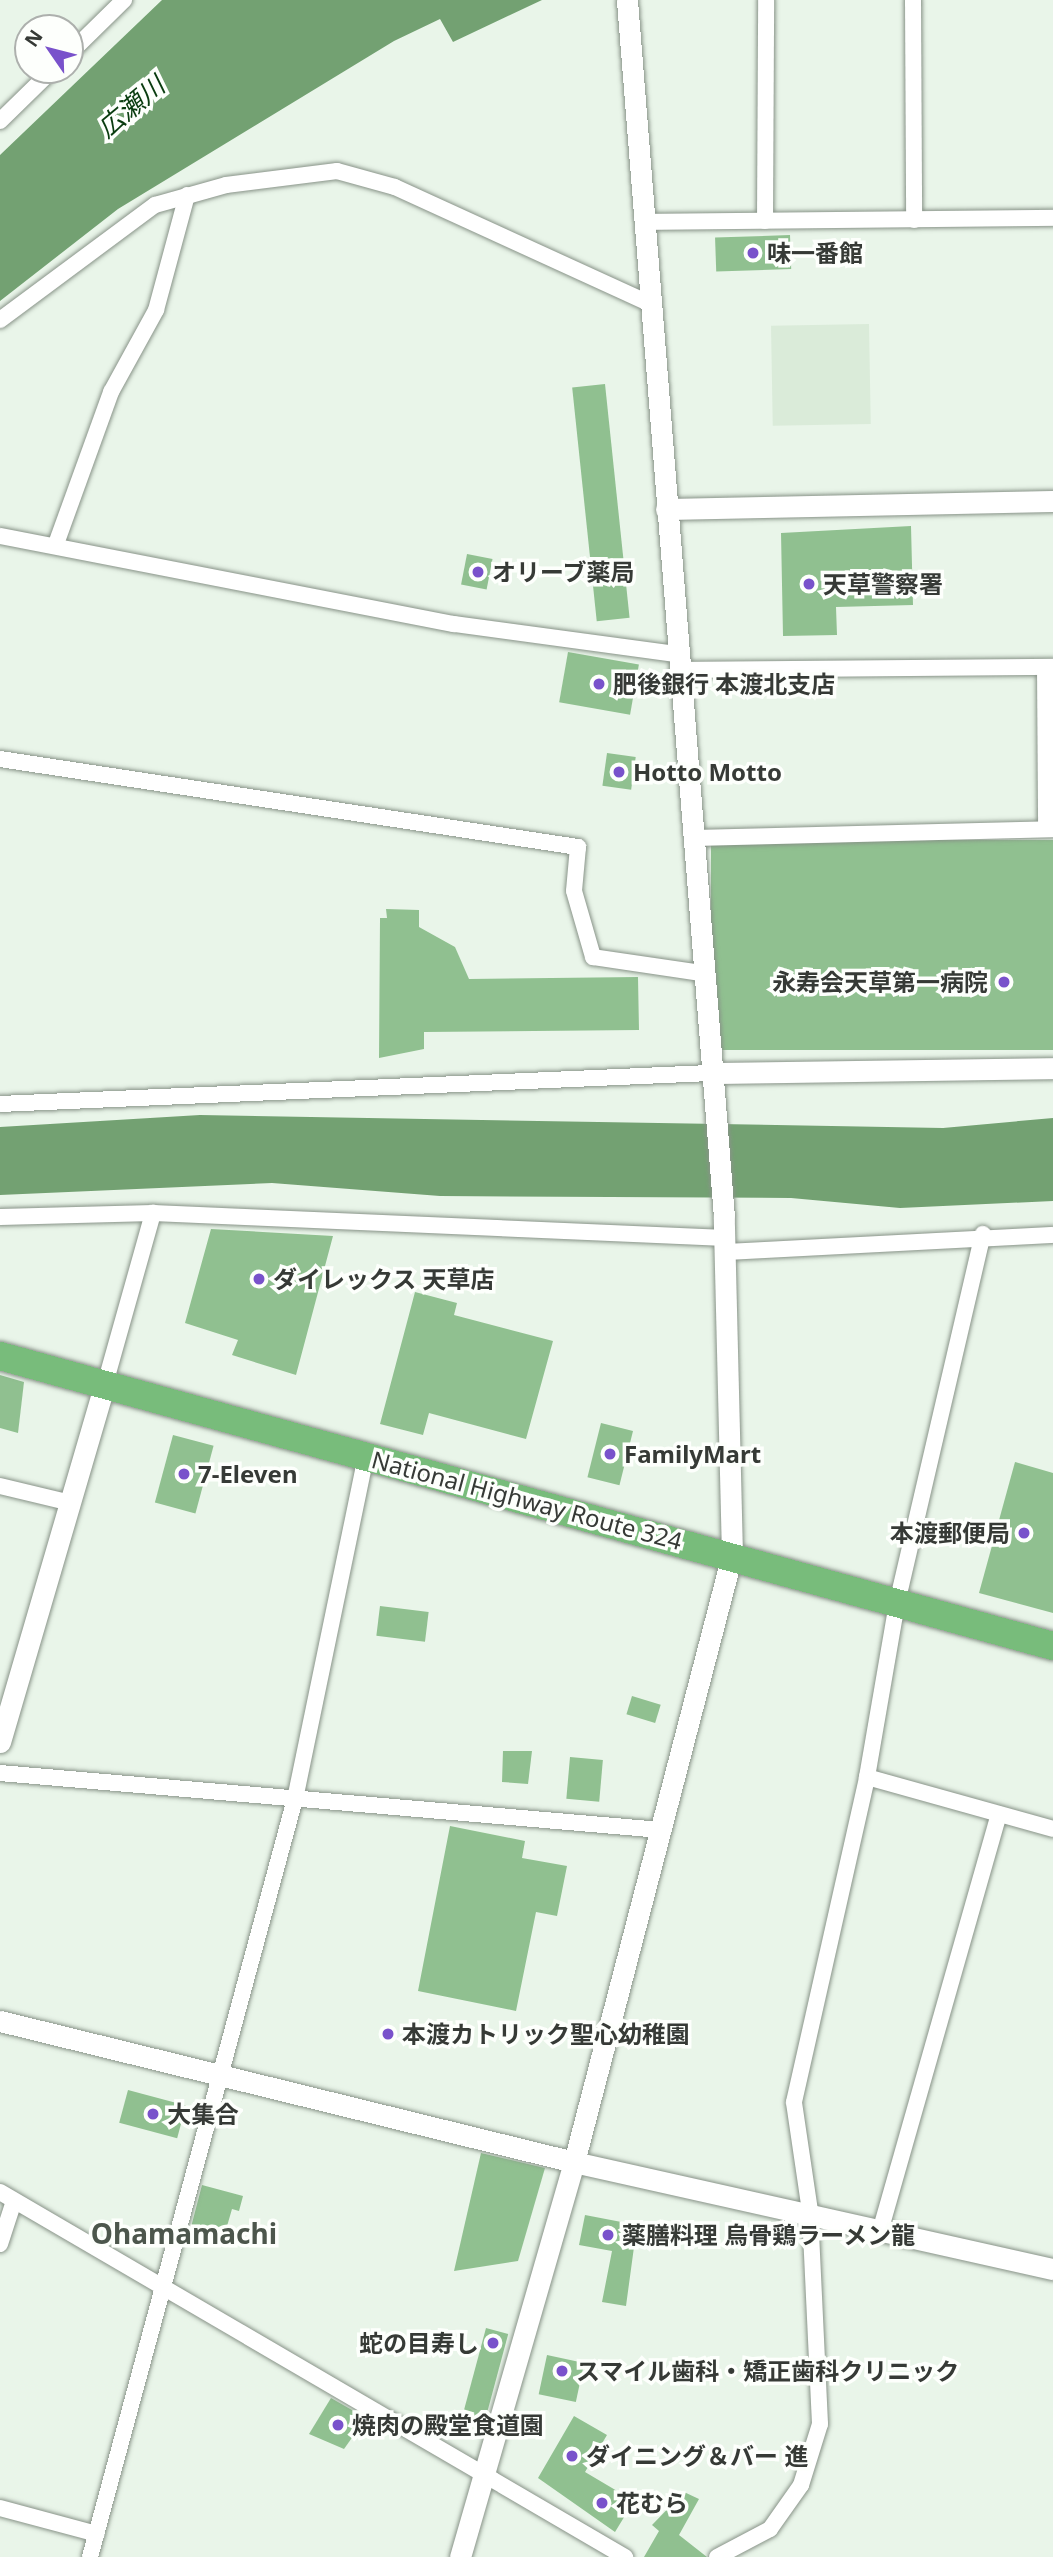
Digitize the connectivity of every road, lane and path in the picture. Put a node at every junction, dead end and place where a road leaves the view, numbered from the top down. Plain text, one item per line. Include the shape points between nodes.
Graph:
1 (124, 0) edge
2 (626, 0) edge
3 (766, 0) edge
4 (913, 0) edge
5 (84, 39) edge
6 (38, 84) edge
7 (0, 121) edge
8 (187, 195) junction
9 (1053, 218) edge
10 (914, 220) junction
11 (765, 221) junction
12 (644, 222) junction
13 (650, 304) junction
14 (0, 320) edge
15 (1053, 501) edge
16 (666, 509) junction
17 (0, 536) edge
18 (56, 544) junction
19 (678, 662) junction
20 (1049, 667) edge
21 (0, 759) edge
22 (1049, 829) edge
23 (692, 838) junction
24 (702, 973) junction
25 (1053, 1068) edge
26 (710, 1073) junction
27 (0, 1104) edge
28 (153, 1213) junction
29 (0, 1217) edge
30 (983, 1234) junction
31 (725, 1235) junction
32 (1053, 1235) edge
33 (0, 1356) edge
34 (106, 1384) junction
35 (366, 1456) junction
36 (0, 1486) edge
37 (71, 1503) junction
38 (732, 1555) junction
39 (897, 1603) junction
40 (1052, 1642) edge
41 (0, 1742) edge
42 (0, 1773) edge
43 (867, 1777) junction
44 (295, 1799) junction
45 (999, 1814) junction
46 (1053, 1829) edge
47 (661, 1830) junction
48 (0, 2021) edge
49 (223, 2075) junction
50 (574, 2162) junction
51 (7, 2197) edge
52 (810, 2211) junction
53 (881, 2228) junction
54 (0, 2244) edge
55 (1053, 2269) edge
56 (164, 2283) junction
57 (483, 2473) junction
58 (0, 2508) edge
59 (97, 2534) junction
60 (90, 2557) edge
61 (460, 2557) edge
62 (625, 2557) edge
63 (717, 2557) edge

1 - 5 street
2 - 12 street
3 - 11 street
4 - 10 street
6 - 7 street
8 - 13 street via 337,171 395,187
8 - 14 street via 155,205
8 - 18 street via 156,310 111,392
9 - 10 street
10 - 11 street
11 - 12 street
12 - 13 street
13 - 16 street
15 - 16 street
16 - 19 street
17 - 18 street
18 - 19 street via 454,624
19 - 20 street
19 - 23 street
20 - 22 street
21 - 24 street via 578,847 574,891 593,957
22 - 23 street
23 - 24 street
24 - 26 street
25 - 26 street
26 - 27 street
26 - 31 street
28 - 29 street
28 - 31 street
28 - 34 street
30 - 31 street
30 - 32 street
30 - 39 street
31 - 38 street
33 - 34 highway, National Highway Route 324
34 - 35 highway, National Highway Route 324
34 - 37 street
35 - 38 highway, National Highway Route 324
35 - 44 street
36 - 37 street
37 - 41 street
38 - 39 highway, National Highway Route 324
38 - 47 street
39 - 40 highway, National Highway Route 324
39 - 43 street
42 - 44 street
43 - 45 street
43 - 52 street via 794,2102
44 - 47 street
44 - 49 street
45 - 46 street
45 - 53 street
47 - 50 street
48 - 49 street
49 - 50 street
49 - 56 street
50 - 52 street
50 - 57 street
51 - 54 street
51 - 56 street
52 - 53 street
52 - 63 street via 820,2424 801,2485 770,2529
53 - 55 street
56 - 57 street
56 - 59 street
57 - 61 street
57 - 62 street
58 - 59 street
59 - 60 street

